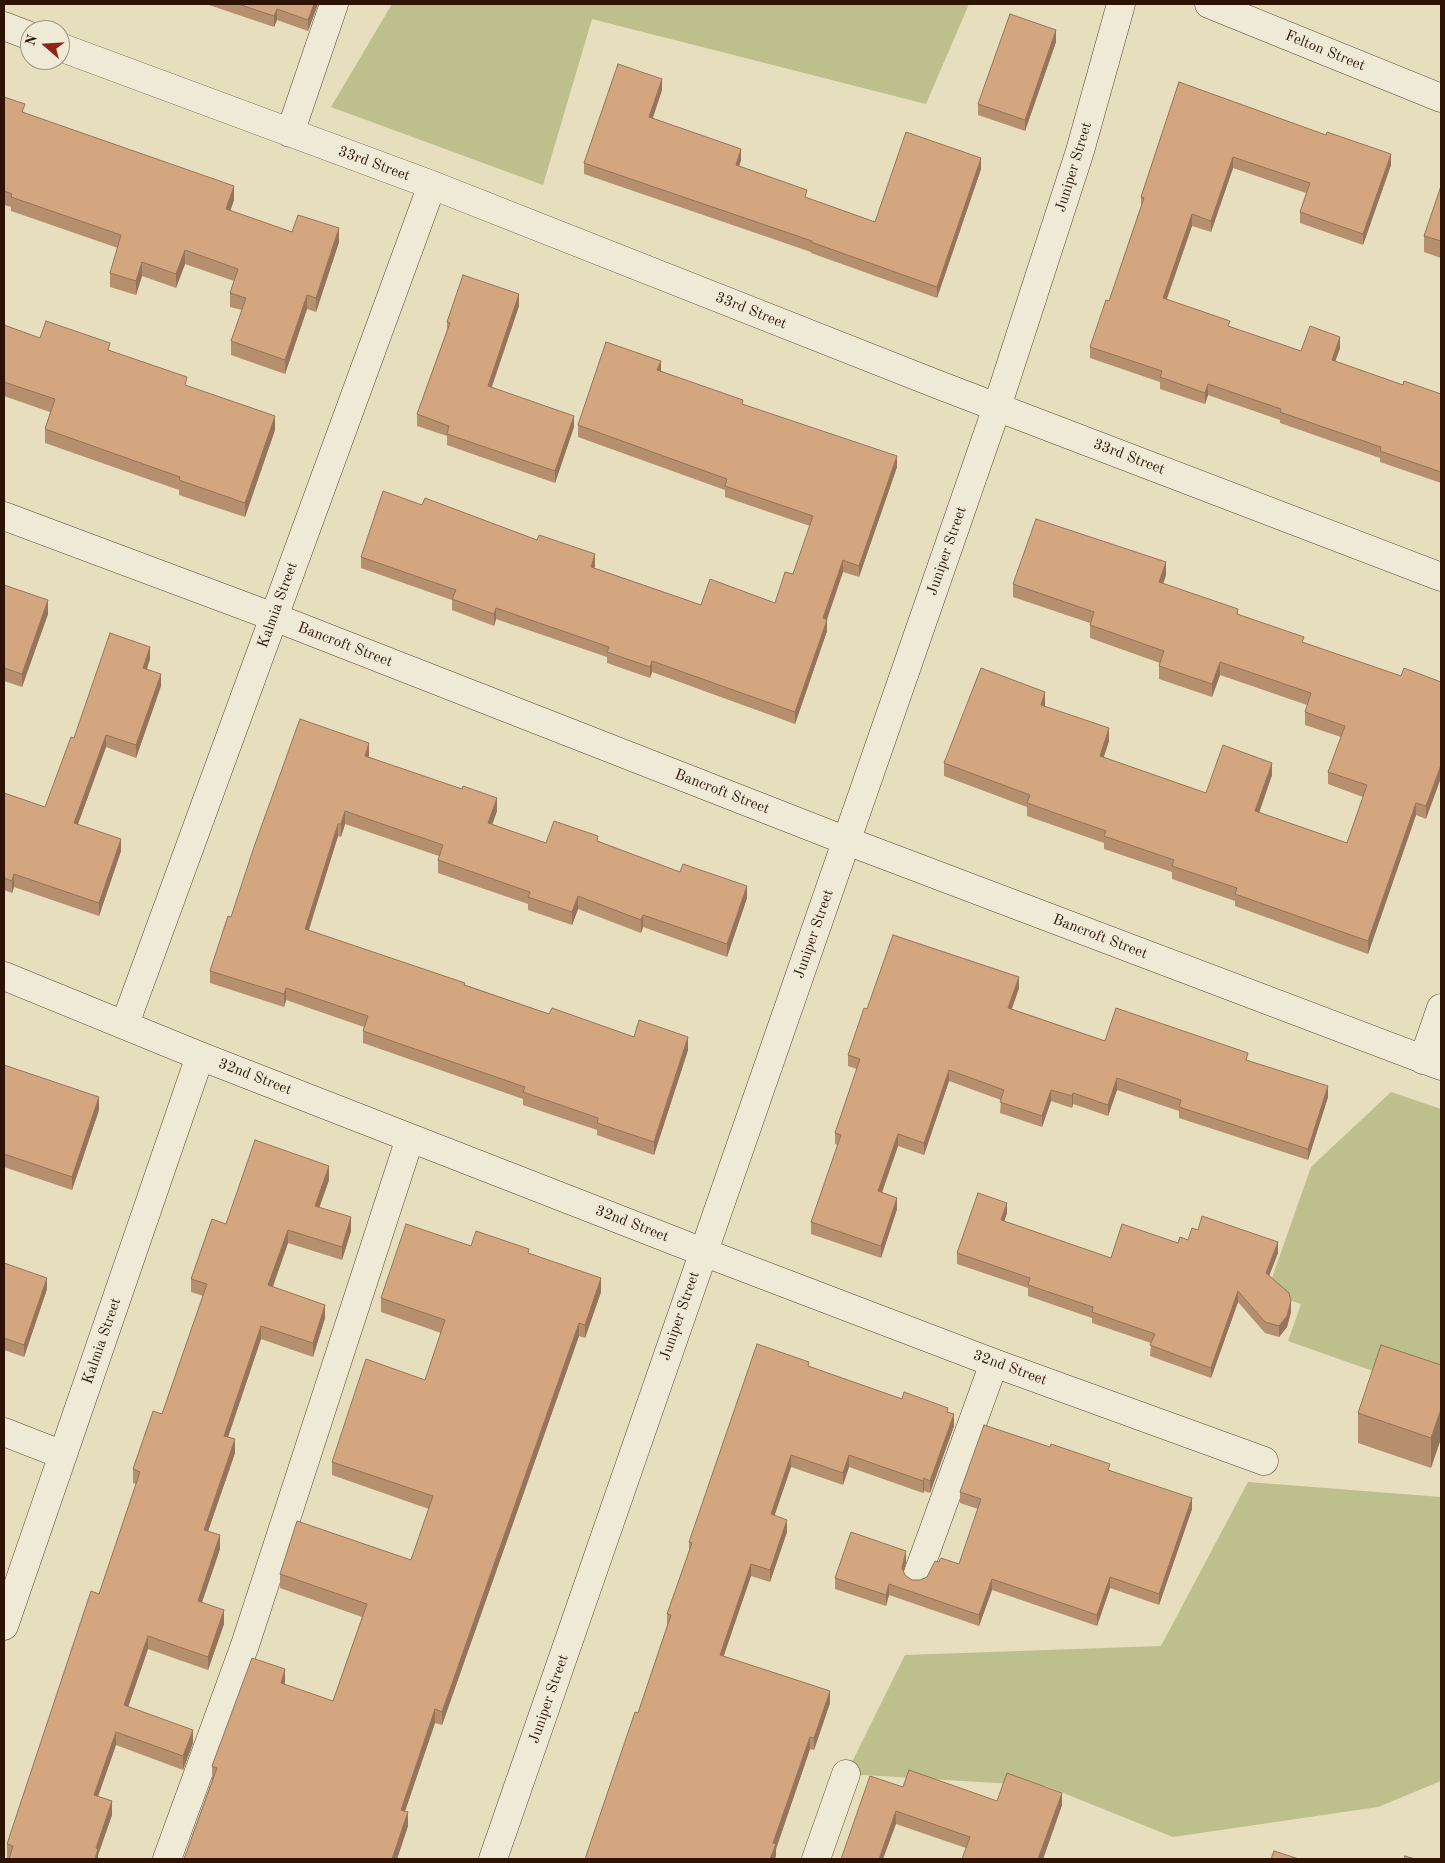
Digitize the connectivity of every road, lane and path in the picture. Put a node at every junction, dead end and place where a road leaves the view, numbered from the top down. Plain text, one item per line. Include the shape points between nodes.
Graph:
1 (334, 4) edge
2 (1121, 4) edge
3 (1209, 4) edge
4 (4, 26) edge
5 (20, 32) edge
6 (70, 51) edge
7 (1441, 98) edge
8 (290, 133) junction
9 (432, 185) junction
10 (997, 407) junction
11 (4, 516) edge
12 (1441, 577) edge
13 (274, 617) junction
14 (847, 841) junction
15 (4, 976) edge
16 (1441, 1008) edge
17 (125, 1024) junction
18 (200, 1056) junction
19 (1432, 1063) edge
20 (410, 1138) junction
21 (702, 1252) junction
22 (994, 1362) junction
23 (4, 1432) edge
24 (63, 1455) junction
25 (1264, 1461) dead end
26 (917, 1576) dead end
27 (4, 1626) edge
28 (846, 1774) dead end
29 (167, 1859) edge
30 (493, 1859) edge
31 (816, 1859) edge

1 - 8 street
2 - 10 street, Juniper Street via 1080,152
3 - 7 street, Felton Street
4 - 5 street
6 - 8 street, 33rd Street
8 - 9 street, 33rd Street
9 - 10 street, 33rd Street
9 - 13 street, Kalmia Street
10 - 12 street, 33rd Street
10 - 14 street, Juniper Street
11 - 13 street, Bancroft Street
13 - 14 street, Bancroft Street
13 - 17 street, Kalmia Street
14 - 19 street, Bancroft Street
14 - 21 street, Juniper Street
15 - 17 street, 32nd Street
16 - 19 street
17 - 18 street, 32nd Street
18 - 20 street, 32nd Street
18 - 24 street, Kalmia Street
20 - 21 street, 32nd Street
20 - 29 street via 245,1645
21 - 22 street, 32nd Street
21 - 30 street, Juniper Street
22 - 25 street, 32nd Street
22 - 26 street
23 - 24 street
24 - 27 street, Kalmia Street
28 - 31 street

